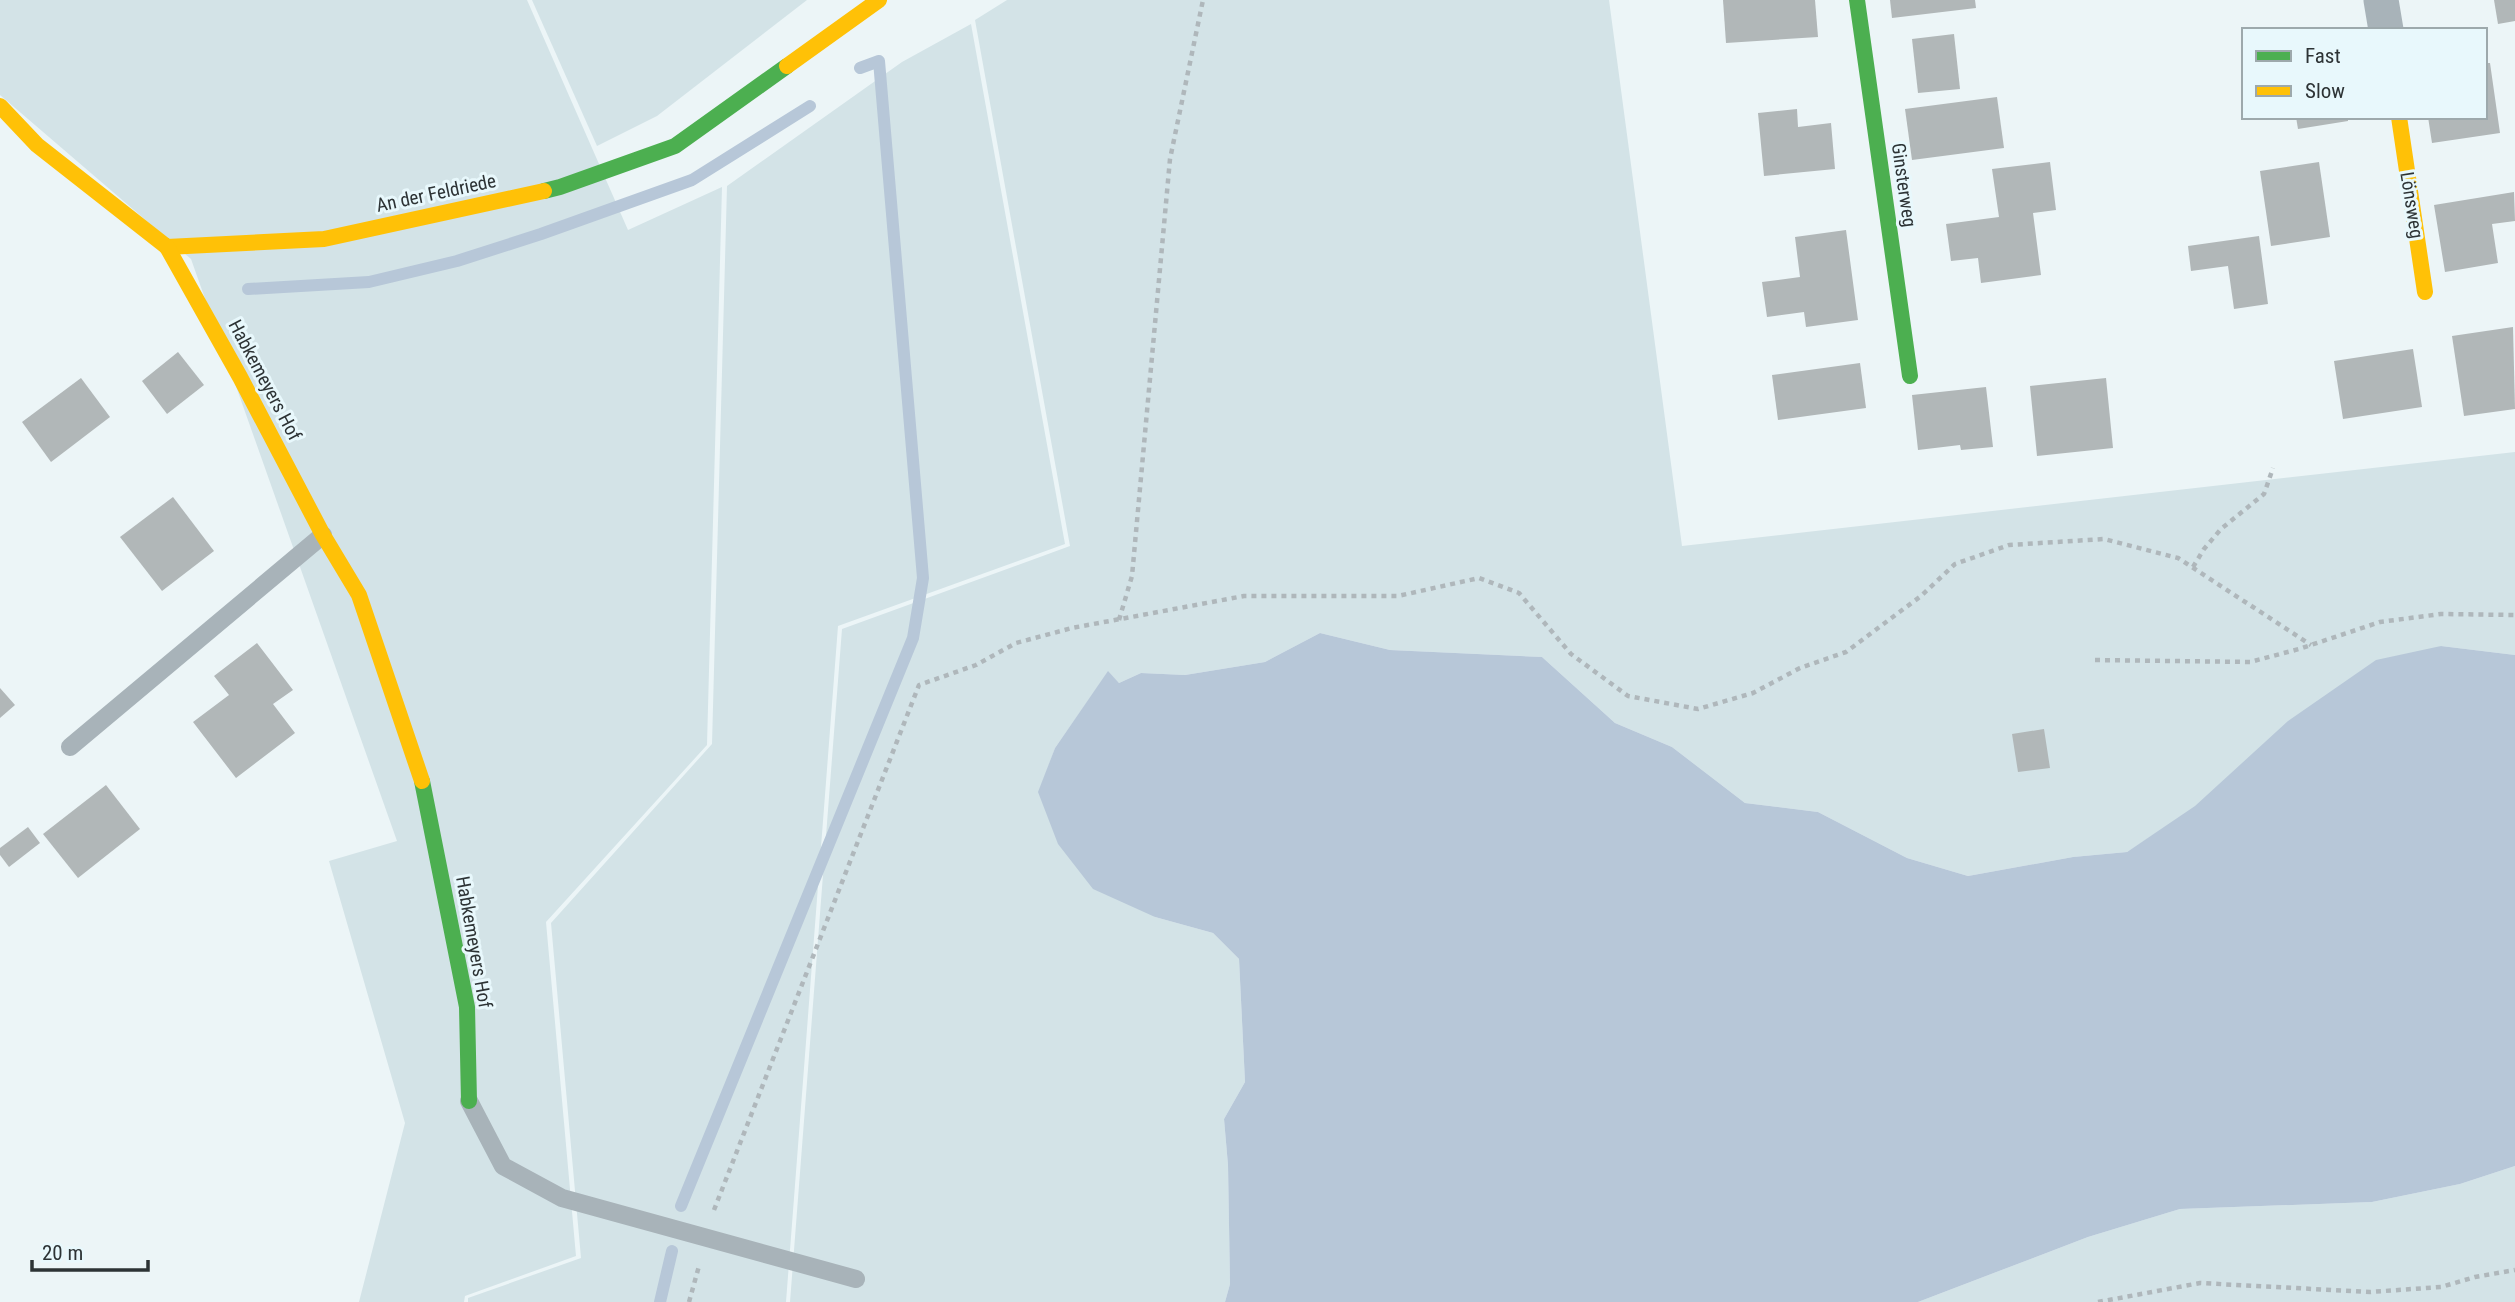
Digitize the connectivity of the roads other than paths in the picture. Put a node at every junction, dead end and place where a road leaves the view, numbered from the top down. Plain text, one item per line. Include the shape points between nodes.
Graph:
1 (879, 0) edge
2 (1857, 0) edge
3 (2381, 0) edge
4 (2386, 28) edge
5 (0, 106) edge
6 (2399, 119) edge
7 (167, 247) junction
8 (2425, 292) dead end
9 (1910, 376) dead end
10 (323, 535) junction
11 (70, 747) dead end
12 (469, 1101) joint
13 (856, 1279) dead end

1 - 7 street, An der Feldriede via 675,146 560,187 324,239
2 - 9 street, Ginsterweg
3 - 4 street
5 - 7 street via 37,145
6 - 8 street, Lönsweg
7 - 10 street, Habkemeyers Hof
10 - 11 lane
10 - 12 street, Habkemeyers Hof via 359,595 422,781 467,1007
12 - 13 lane, Habkemeyers Hof via 503,1166 562,1198

